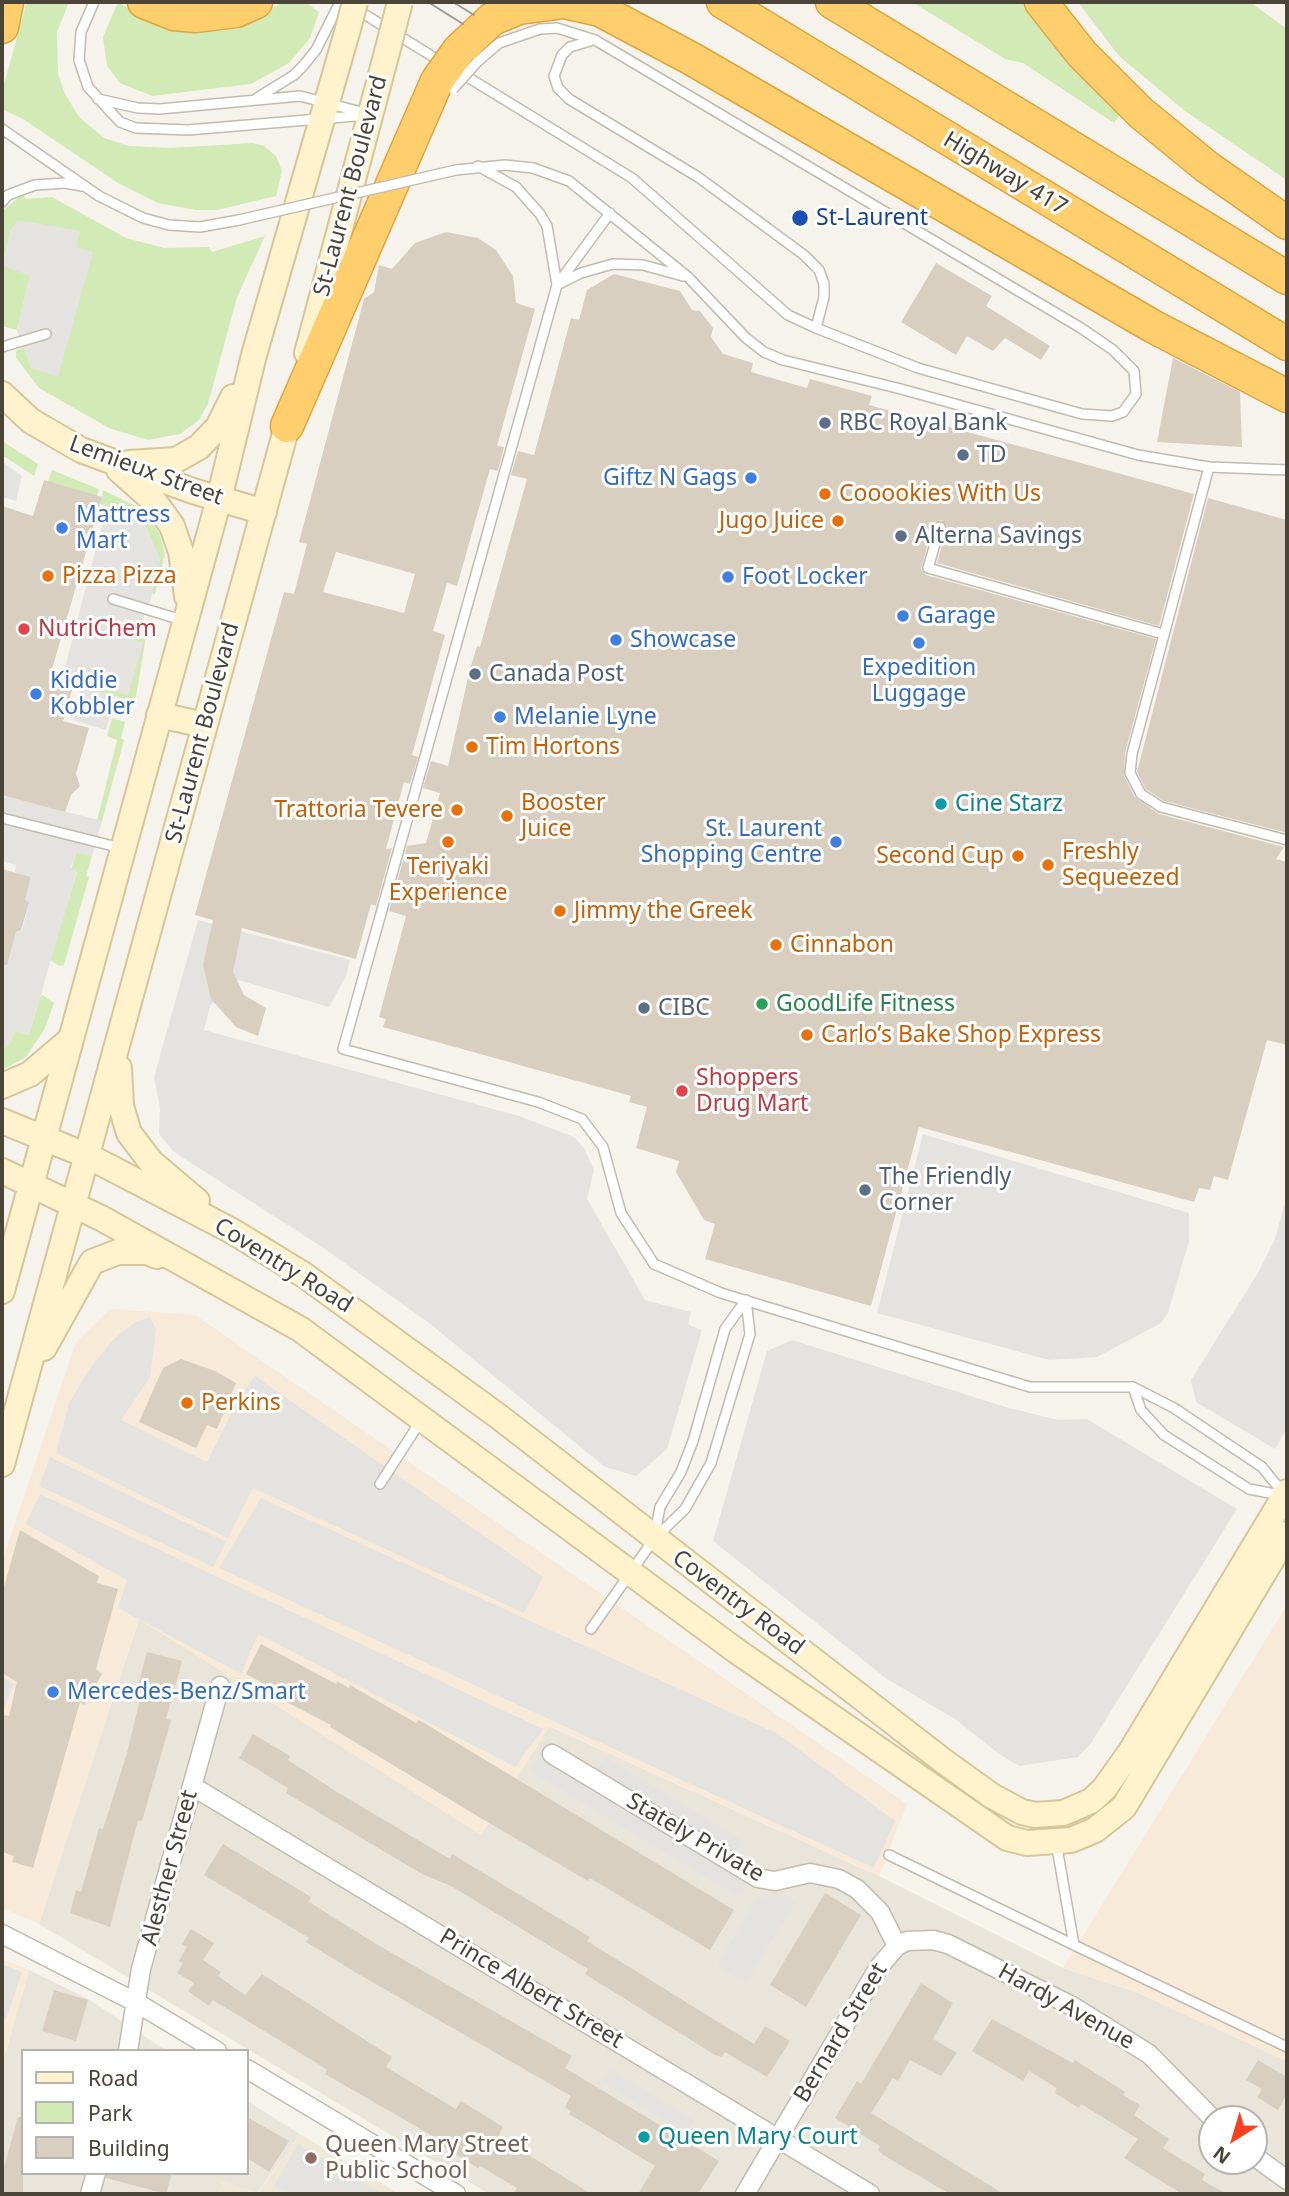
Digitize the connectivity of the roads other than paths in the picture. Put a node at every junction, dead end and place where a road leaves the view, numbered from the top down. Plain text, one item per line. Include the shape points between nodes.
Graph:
1 (7, 2) edge
2 (94, 2) edge
3 (144, 2) edge
4 (256, 2) edge
5 (342, 2) edge
6 (355, 2) edge
7 (400, 2) edge
8 (832, 2) edge
9 (1041, 2) edge
10 (726, 4) edge
11 (340, 24) junction
12 (2, 27) edge
13 (595, 40) junction
14 (468, 56) junction
15 (97, 99) junction
16 (250, 101) junction
17 (324, 111) junction
18 (370, 115) junction
19 (2, 129) edge
20 (478, 166) junction
21 (87, 187) junction
22 (2, 202) edge
23 (610, 213) junction
24 (1287, 223) edge
25 (688, 277) junction
26 (1287, 278) edge
27 (557, 285) junction
28 (816, 328) junction
29 (46, 334) dead end
30 (1287, 344) edge
31 (2, 347) edge
32 (254, 355) junction
33 (2, 394) edge
34 (1287, 397) edge
35 (288, 426) junction
36 (111, 462) junction
37 (1209, 467) junction
38 (1287, 470) edge
39 (219, 499) junction
40 (264, 512) junction
41 (940, 527) dead end
42 (113, 599) dead end
43 (187, 614) junction
44 (1163, 634) junction
45 (159, 715) junction
46 (205, 725) junction
47 (2, 818) edge
48 (1287, 840) edge
49 (122, 849) junction
50 (120, 1039) junction
51 (70, 1040) junction
52 (2, 1086) edge
53 (2, 1121) edge
54 (44, 1136) junction
55 (88, 1156) junction
56 (2, 1171) edge
57 (31, 1183) junction
58 (74, 1205) junction
59 (232, 1231) junction
60 (2, 1239) edge
61 (4, 1281) edge
62 (226, 1286) junction
63 (746, 1300) junction
64 (1133, 1387) junction
65 (22, 1389) junction
66 (423, 1417) junction
67 (2, 1464) edge
68 (380, 1484) dead end
69 (1286, 1495) edge
70 (1287, 1534) edge
71 (654, 1539) junction
72 (629, 1572) junction
73 (591, 1629) dead end
74 (220, 1686) dead end
75 (552, 1754) dead end
76 (192, 1786) junction
77 (1056, 1842) junction
78 (889, 1856) dead end
79 (2, 1934) edge
80 (1074, 1945) junction
81 (897, 1946) junction
82 (137, 2003) junction
83 (1287, 2047) edge
84 (128, 2049) edge
85 (214, 2049) edge
86 (248, 2069) edge
87 (1199, 2105) edge
88 (778, 2138) junction
89 (1268, 2166) edge
90 (95, 2175) edge
91 (1287, 2180) edge
92 (90, 2194) edge
93 (456, 2194) edge
94 (745, 2194) edge
95 (870, 2194) edge

1 - 12 highway
2 - 15 lane via 81,32 79,60
3 - 4 highway via 174,14 197,16 217,15
5 - 11 lane
5 - 28 lane via 632,178 788,315
6 - 11 main road, St-Laurent Boulevard, bridge
7 - 18 main road, St-Laurent Boulevard, bridge
8 - 26 highway
9 - 24 highway via 1082,54 1140,113
10 - 30 highway, Highway 417
11 - 16 lane via 294,75
11 - 17 main road, St-Laurent Boulevard
13 - 14 lane via 557,28 540,29
13 - 28 lane via 580,42 562,55 554,76 558,89 698,177 804,256 819,270 824,284
13 - 28 lane via 1081,328 1134,371 1136,394 1123,412 1082,414 918,368
14 - 34 highway via 492,19 519,8 564,2 600,10 1154,327
14 - 35 highway, bridge via 409,147
15 - 16 lane via 160,109
15 - 17 lane via 110,115 136,128 188,130
16 - 17 lane via 300,96
17 - 18 lane
17 - 18 lane
17 - 32 main road, St-Laurent Boulevard
18 - 35 main road, St-Laurent Boulevard
19 - 21 lane
20 - 21 lane, bridge via 200,227 169,225 127,212
20 - 23 lane via 505,165 551,173
20 - 27 lane via 516,187 540,214 547,226
21 - 22 lane via 35,185
23 - 25 lane
23 - 27 lane
25 - 27 lane via 643,265 613,264
25 - 37 lane via 746,338 783,360 1138,455
27 - 63 lane via 343,1049 547,1105 582,1119 603,1147 621,1213 654,1264
29 - 31 lane
32 - 36 main road via 218,426 200,447 166,462
32 - 39 main road, St-Laurent Boulevard
33 - 36 main road, Lemieux Street via 47,432
35 - 40 main road, St-Laurent Boulevard
36 - 39 main road, Lemieux Street
36 - 43 main road via 154,501 172,526 181,552
37 - 38 lane
37 - 44 lane
39 - 40 main road, Lemieux Street
39 - 43 main road, St-Laurent Boulevard
40 - 46 main road, St-Laurent Boulevard
41 - 44 lane via 929,568
42 - 43 lane
43 - 45 main road, St-Laurent Boulevard
44 - 48 lane via 1132,754 1130,773 1135,787 1161,807
45 - 46 main road
45 - 49 main road, St-Laurent Boulevard
46 - 50 main road, St-Laurent Boulevard
47 - 49 lane
49 - 51 main road, St-Laurent Boulevard
50 - 55 main road, St-Laurent Boulevard
50 - 59 main road via 121,1106 129,1133 151,1162
51 - 52 main road via 30,1074
51 - 54 main road, St-Laurent Boulevard
53 - 54 main road, Coventry Road
54 - 55 main road, Coventry Road
54 - 57 main road, St-Laurent Boulevard
55 - 58 main road, St-Laurent Boulevard
55 - 59 main road, Coventry Road
56 - 57 main road, Coventry Road
57 - 58 main road, Coventry Road
57 - 61 main road, St-Laurent Boulevard
58 - 62 main road, Coventry Road
58 - 65 main road, St-Laurent Boulevard
59 - 71 main road, Coventry Road via 294,1268 412,1352
60 - 61 main road
62 - 65 main road via 147,1252 99,1257 87,1269
62 - 66 main road, Coventry Road via 300,1329
63 - 64 lane via 1030,1387
63 - 71 lane via 725,1329 693,1441 660,1507
63 - 71 lane via 750,1334 711,1463 685,1509
64 - 69 lane via 1174,1408 1262,1467
64 - 69 lane via 1141,1409 1164,1435 1249,1489
65 - 67 main road, St-Laurent Boulevard
66 - 68 lane
66 - 72 main road, Coventry Road
69 - 71 main road, Coventry Road via 1117,1771 1091,1801 1051,1815 1022,1812 992,1796
70 - 77 main road, Coventry Road via 1124,1807 1096,1830
71 - 72 lane
72 - 73 lane
72 - 77 main road, Coventry Road via 996,1833 1027,1843
74 - 76 street, Alesther Street
75 - 81 street, Stately Private via 758,1878 775,1881 810,1873 839,1879 857,1889 880,1912
76 - 82 street, Alesther Street via 141,1969
76 - 88 street, Prince Albert Street
77 - 80 lane
78 - 80 lane
79 - 82 street
80 - 83 lane
81 - 87 street, Hardy Avenue via 920,1939 948,1944 1072,2006 1149,2054
81 - 88 street, Bernard Street via 869,1983
82 - 84 street, Alesther Street
82 - 85 street
86 - 93 street
88 - 94 street, Bernard Street
88 - 95 street, Prince Albert Street
89 - 91 street
90 - 92 street

